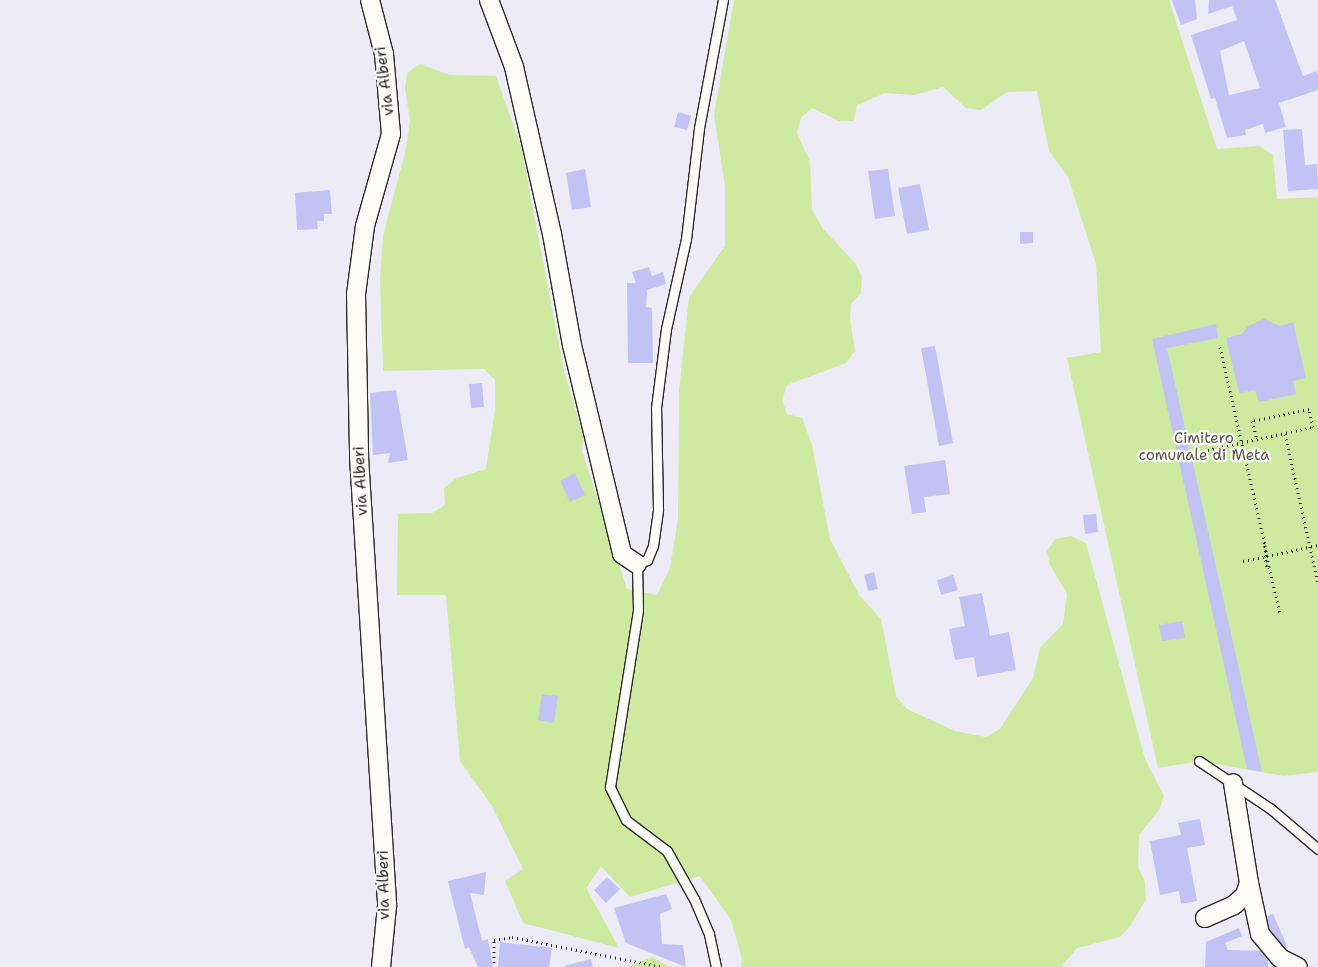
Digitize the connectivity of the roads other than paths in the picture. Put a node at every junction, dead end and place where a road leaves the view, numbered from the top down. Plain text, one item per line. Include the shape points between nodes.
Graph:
1 (370, 0) edge
2 (490, 0) edge
3 (723, 0) edge
4 (637, 564) junction
5 (1199, 761) dead end
6 (1232, 783) junction
7 (1318, 849) edge
8 (1249, 883) junction
9 (1205, 918) dead end
10 (381, 967) edge
11 (716, 967) edge
12 (1298, 967) edge

1 - 10 street, via Alberi via 384,54 391,134 365,226 356,294 359,457 387,906
2 - 4 street via 514,67 552,234 572,345 622,554
3 - 4 lane via 699,128 686,239 666,329 656,408 658,509 653,546 647,560
4 - 11 lane via 638,610 610,787 626,820 667,851 702,916
5 - 6 lane
6 - 7 lane via 1271,809
6 - 8 street
8 - 9 street via 1245,895 1234,905
8 - 12 street via 1260,934 1280,958

